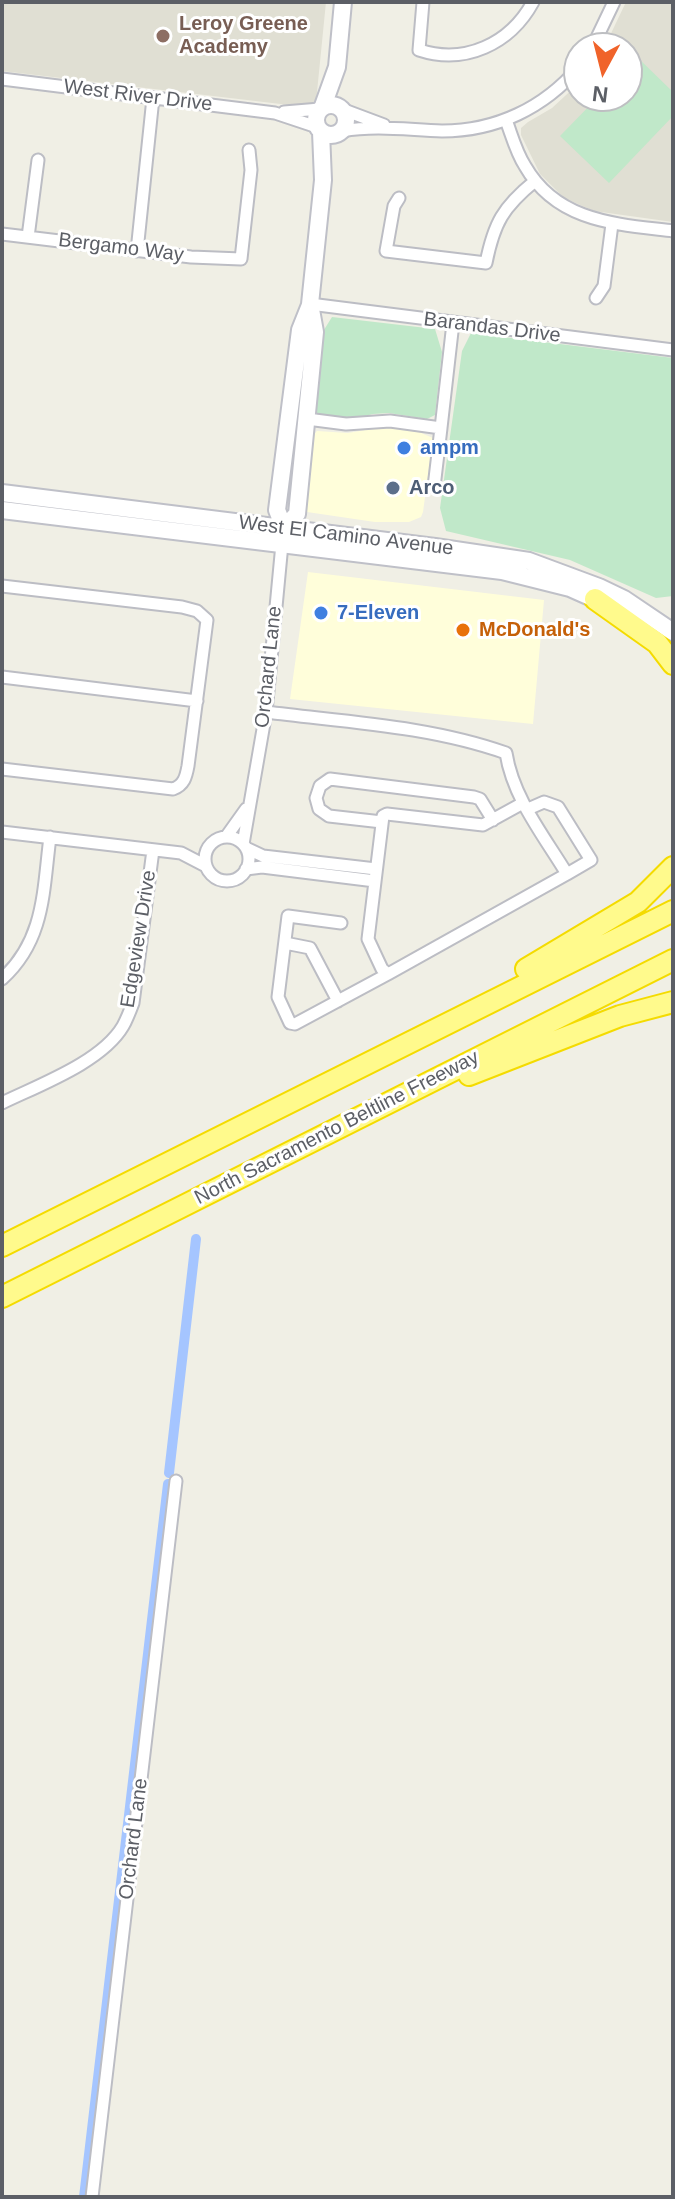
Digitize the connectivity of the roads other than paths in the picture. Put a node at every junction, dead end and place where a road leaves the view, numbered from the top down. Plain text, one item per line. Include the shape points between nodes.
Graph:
1 (343, 2) edge
2 (423, 2) edge
3 (533, 2) edge
4 (614, 2) edge
5 (600, 32) edge
6 (337, 67) junction
7 (2, 79) edge
8 (563, 84) edge
9 (153, 98) junction
10 (321, 108) junction
11 (343, 109) junction
12 (275, 113) junction
13 (506, 120) junction
14 (388, 127) junction
15 (319, 130) junction
16 (341, 132) junction
17 (249, 150) dead end
18 (38, 160) dead end
19 (323, 180) junction
20 (535, 181) junction
21 (399, 198) dead end
22 (612, 224) junction
23 (673, 231) edge
24 (2, 234) edge
25 (28, 237) junction
26 (137, 251) junction
27 (596, 298) dead end
28 (310, 304) junction
29 (453, 323) junction
30 (673, 350) edge
31 (307, 419) junction
32 (441, 428) junction
33 (434, 487) dead end
34 (2, 493) edge
35 (2, 510) edge
36 (283, 536) junction
37 (2, 586) edge
38 (595, 599) junction
39 (673, 632) edge
40 (673, 642) edge
41 (673, 664) edge
42 (2, 677) edge
43 (197, 701) junction
44 (266, 712) junction
45 (2, 769) edge
46 (249, 805) junction
47 (526, 806) junction
48 (493, 820) junction
49 (382, 822) junction
50 (2, 832) edge
51 (50, 837) junction
52 (226, 837) junction
53 (209, 846) junction
54 (244, 846) junction
55 (153, 850) junction
56 (181, 853) junction
57 (206, 866) junction
58 (673, 867) edge
59 (246, 869) junction
60 (567, 874) junction
61 (376, 875) junction
62 (673, 911) edge
63 (341, 923) dead end
64 (285, 943) junction
65 (673, 960) edge
66 (388, 974) junction
67 (2, 979) edge
68 (338, 1001) junction
69 (673, 1002) edge
70 (370, 1061) junction
71 (2, 1103) edge
72 (357, 1119) junction
73 (2, 1246) edge
74 (2, 1297) edge
75 (176, 1481) dead end
76 (92, 2197) edge

1 - 6 main road
2 - 3 street via 419,50 447,56 475,52 504,37
4 - 5 street
6 - 10 main road
6 - 11 main road
7 - 9 street, West River Drive
8 - 13 street
9 - 12 street, West River Drive
9 - 26 street
10 - 11 main road via 333,104
10 - 12 street, West River Drive
10 - 15 main road via 316,118
11 - 14 street
11 - 16 main road via 346,124
12 - 15 street, West River Drive
13 - 14 street via 460,130
13 - 20 street
14 - 16 street
15 - 16 main road
15 - 19 main road, Orchard Lane
16 - 19 main road, Orchard Lane
17 - 26 street, Bergamo Way via 241,259
18 - 25 street
19 - 28 main road, Orchard Lane
20 - 21 street via 498,221 486,263 386,251
20 - 22 street via 574,212
22 - 23 street
22 - 27 street via 604,286
24 - 25 street, Bergamo Way
25 - 26 street, Bergamo Way
28 - 29 street, Barandas Drive
28 - 31 main road, Orchard Lane via 315,332
28 - 36 main road, Orchard Lane via 300,330 277,510
29 - 30 street, Barandas Drive
29 - 32 street
31 - 32 street
31 - 36 main road, Orchard Lane via 297,514
32 - 33 street
34 - 36 main road, West El Camino Avenue
35 - 36 main road, West El Camino Avenue
36 - 38 main road, West El Camino Avenue via 538,578
36 - 39 main road, West El Camino Avenue via 529,561 624,599
36 - 44 street, Orchard Lane
37 - 43 street via 197,611 207,620
38 - 40 main road, West El Camino Avenue
38 - 41 highway via 657,643
42 - 43 street
43 - 45 street via 188,766 179,787
44 - 46 street, Orchard Lane
44 - 47 street via 390,727 506,753
46 - 52 street, Orchard Lane
46 - 54 street, Orchard Lane
47 - 48 street
47 - 60 street
47 - 60 street via 544,802 558,807 591,860
48 - 49 street via 483,825 387,814
48 - 49 street via 474,797 330,779 320,786 319,809 329,816
49 - 61 street
50 - 51 street
51 - 55 street
51 - 67 street via 39,922 19,963
52 - 53 street
52 - 54 street
53 - 56 street
53 - 57 street
54 - 59 street
54 - 61 street via 263,856
55 - 56 street
55 - 71 street, Edgeview Drive via 133,1003 123,1026 103,1049
56 - 57 street
57 - 59 street via 222,880 236,879
58 - 70 highway via 626,911
59 - 61 street
60 - 66 street
61 - 66 street via 368,939
62 - 70 highway
63 - 64 street via 288,916
64 - 68 street via 310,948
64 - 68 street via 278,997 290,1023
65 - 72 highway, North Sacramento Beltline Freeway
66 - 68 street
69 - 72 highway via 620,1016
70 - 73 highway
72 - 74 highway, North Sacramento Beltline Freeway
75 - 76 street, Orchard Lane

